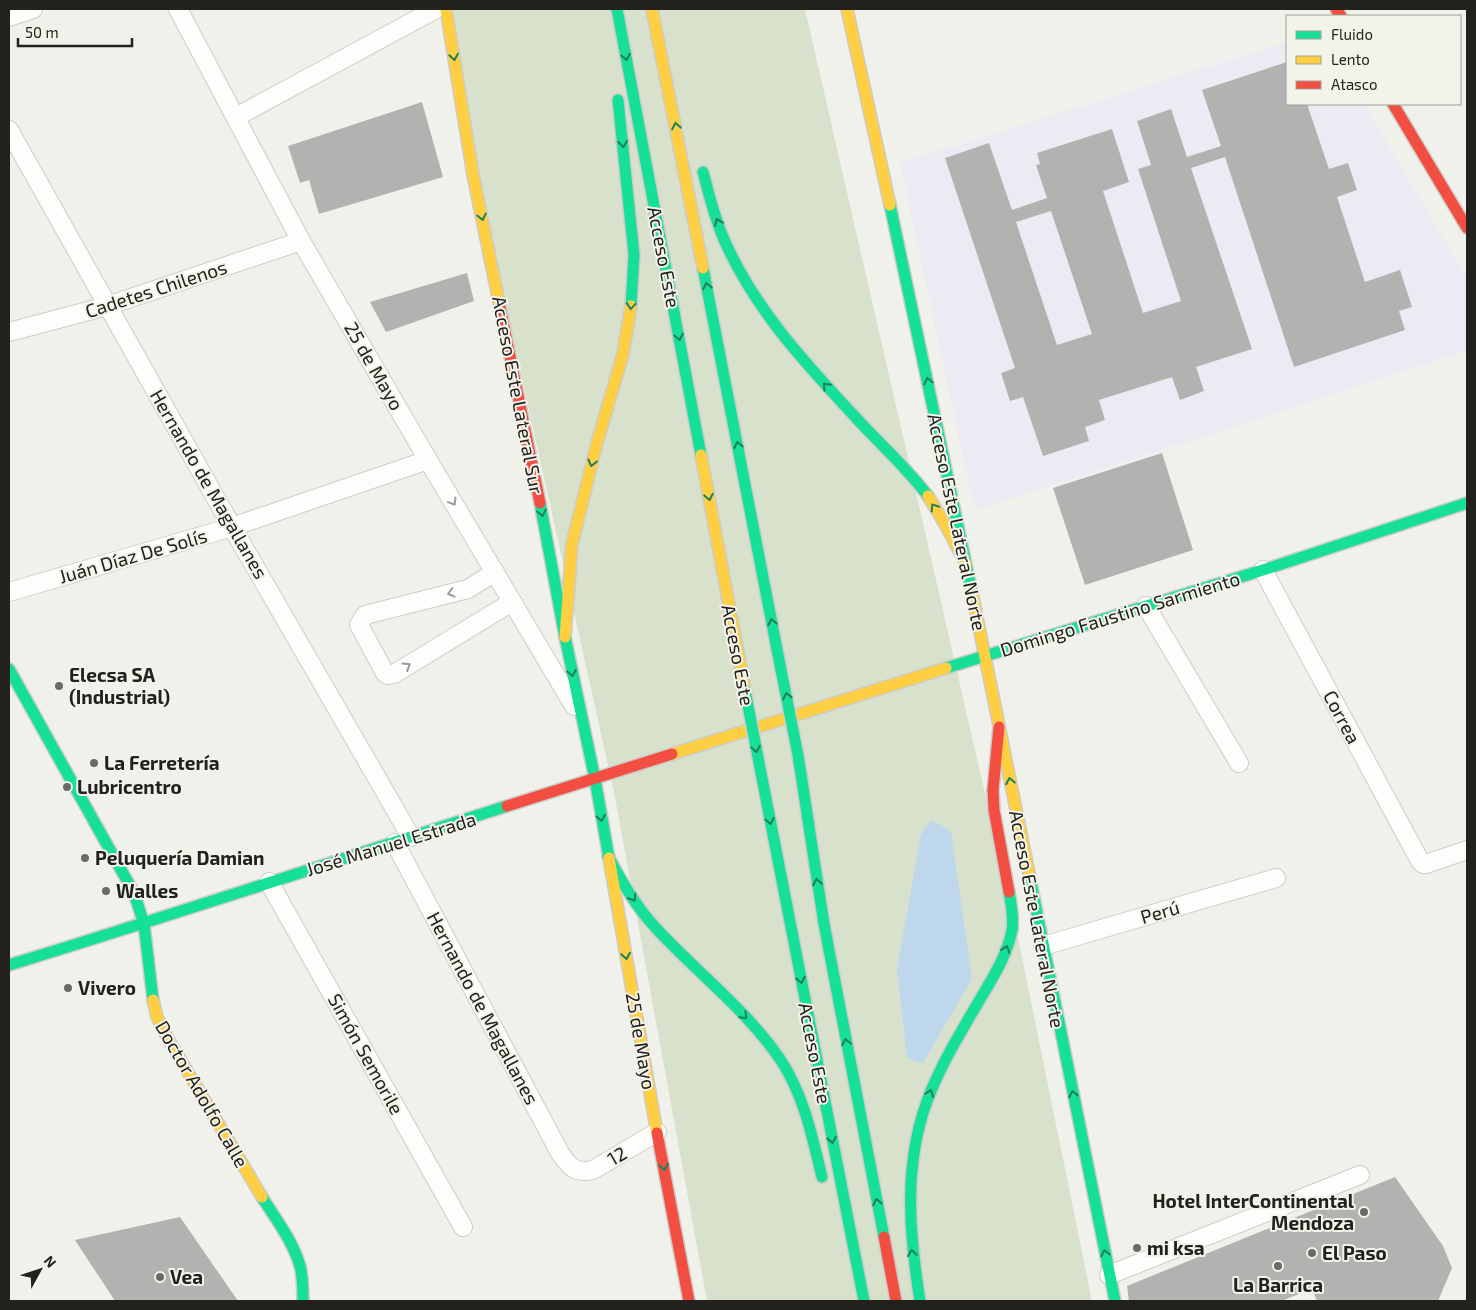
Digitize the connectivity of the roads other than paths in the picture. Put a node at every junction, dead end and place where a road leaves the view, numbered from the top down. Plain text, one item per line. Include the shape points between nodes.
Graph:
1 (33, 9) edge
2 (180, 9) edge
3 (436, 9) edge
4 (446, 9) edge
5 (607, 9) edge
6 (617, 9) edge
7 (652, 9) edge
8 (847, 9) edge
9 (9, 16) edge
10 (610, 38) dead end
11 (616, 86) dead end
12 (1394, 105) edge
13 (236, 117) junction
14 (9, 131) edge
15 (701, 159) dead end
16 (1467, 228) edge
17 (301, 241) junction
18 (107, 306) junction
19 (9, 332) edge
20 (428, 460) junction
21 (1467, 503) edge
22 (232, 527) junction
23 (966, 564) junction
24 (1263, 570) junction
25 (494, 572) junction
26 (9, 592) edge
27 (512, 602) junction
28 (1146, 606) junction
29 (565, 637) junction
30 (985, 655) junction
31 (9, 669) edge
32 (581, 717) junction
33 (773, 722) joint
34 (999, 727) junction
35 (1239, 763) dead end
36 (595, 779) junction
37 (403, 840) junction
38 (1467, 850) edge
39 (608, 856) junction
40 (1276, 878) dead end
41 (269, 882) junction
42 (144, 924) junction
43 (1043, 946) junction
44 (9, 965) edge
45 (657, 1132) junction
46 (575, 1169) joint
47 (1360, 1175) dead end
48 (825, 1192) dead end
49 (462, 1227) dead end
50 (1109, 1275) junction
51 (304, 1301) edge
52 (689, 1301) edge
53 (864, 1301) edge
54 (896, 1301) edge
55 (920, 1301) edge
56 (1115, 1301) edge

1 - 9 street
2 - 13 street, 25 de Mayo
3 - 13 street
4 -> 29 main road, Acceso Este Lateral Sur via 473,174
5 - 10 main road
6 -> 53 main road, Acceso Este, bridge
54 -> 7 main road, Acceso Este, bridge via 824,924 782,670
23 -> 8 main road, Acceso Este Lateral Norte
11 -> 29 main road via 632,229 634,278 623,354 572,544
12 - 16 main road
13 - 17 street, 25 de Mayo
14 - 18 street, Hernando de Magallanes
23 -> 15 main road via 921,487 824,384 774,324 730,251 711,206
17 - 18 street, Cadetes Chilenos
17 - 20 street, 25 de Mayo
18 - 19 street, Cadetes Chilenos
18 - 22 street, Hernando de Magallanes
20 - 22 street, Juán Díaz De Solís
20 -> 25 street, 25 de Mayo
21 - 24 main road, Domingo Faustino Sarmiento
22 - 26 street, Juán Díaz De Solís
22 - 37 street, Hernando de Magallanes
23 - 30 main road, Acceso Este Lateral Norte
24 - 28 main road, Domingo Faustino Sarmiento
24 - 38 street, Correa via 1420,862 1423,864
25 - 27 street, 25 de Mayo
25 -> 27 street via 468,589 365,616 359,626 385,673 394,674
27 - 32 street, 25 de Mayo
28 - 30 main road, Domingo Faustino Sarmiento
28 - 35 street
29 -> 32 main road, Acceso Este Lateral Sur
30 - 33 main road, Domingo Faustino Sarmiento
30 - 34 main road, Acceso Este Lateral Norte
31 - 42 main road, Doctor Adolfo Calle via 124,874
32 - 36 main road, Acceso Este Lateral Sur
33 - 36 main road, José Manuel Estrada
43 -> 34 main road, Acceso Este Lateral Norte
55 -> 34 main road via 910,1220 913,1163 919,1131 936,1080 1006,952 1012,930 1011,902 993,797
36 - 37 main road, José Manuel Estrada
36 -> 39 main road, 25 de Mayo
37 - 41 main road, José Manuel Estrada
37 - 46 street, Hernando de Magallanes via 560,1153
39 -> 45 main road, 25 de Mayo
39 -> 48 main road via 652,924 750,1023 778,1057 806,1110
40 - 43 street, Perú
41 - 42 main road, José Manuel Estrada
41 - 49 street, Simón Semorile
42 - 44 main road, José Manuel Estrada
42 - 51 main road, Doctor Adolfo Calle via 157,1017 292,1245 300,1265
50 -> 43 main road, Acceso Este Lateral Norte
45 - 46 street, 12 via 593,1170
45 -> 52 main road, 25 de Mayo
47 - 50 street
50 - 56 main road, Acceso Este Lateral Norte

